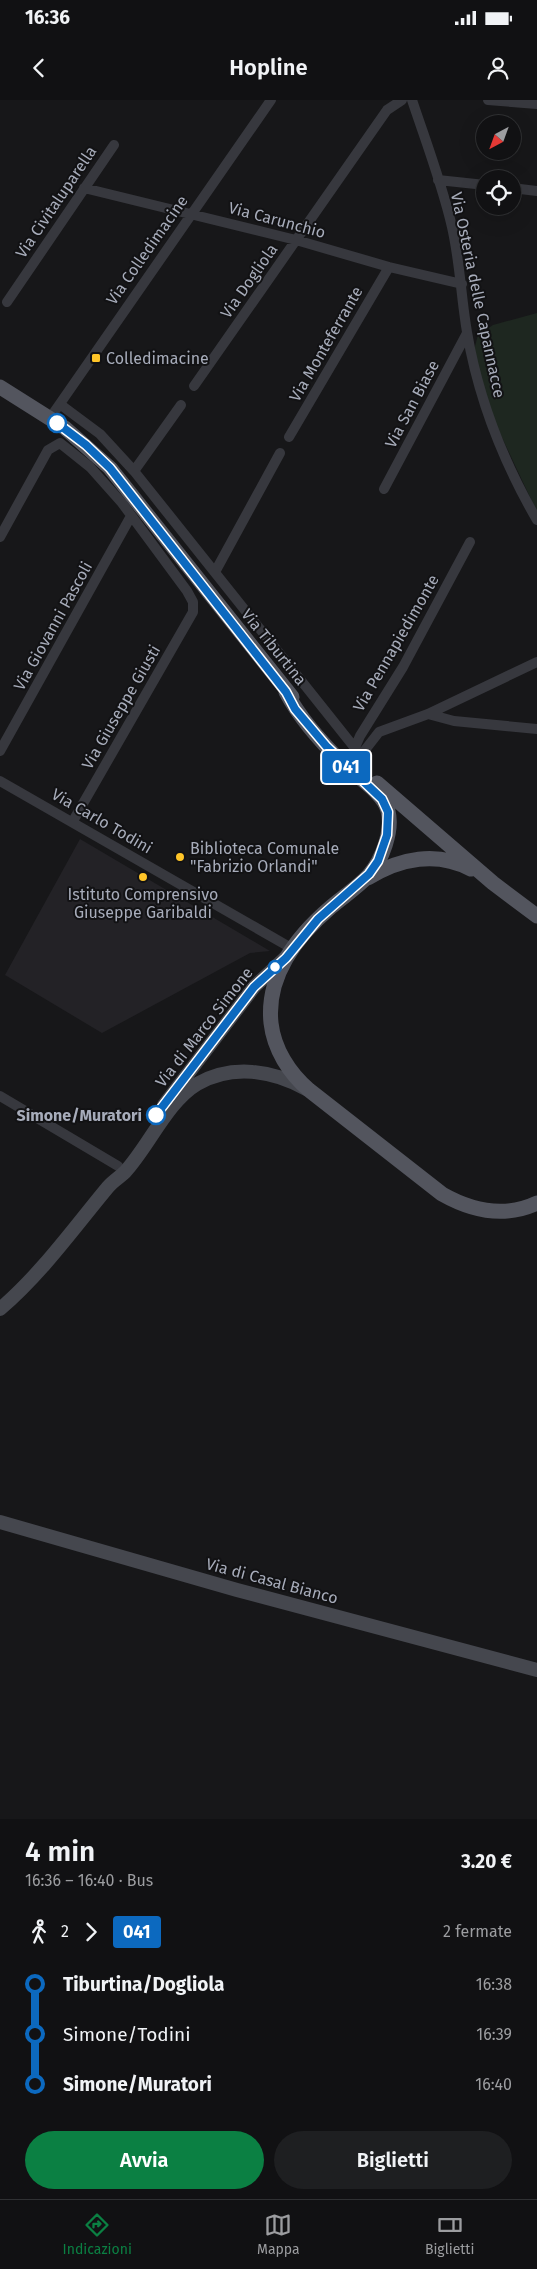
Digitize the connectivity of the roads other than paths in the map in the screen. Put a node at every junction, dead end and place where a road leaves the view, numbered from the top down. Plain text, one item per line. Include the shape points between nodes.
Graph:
1 (271, 100) edge
2 (402, 100) edge
3 (412, 100) edge
4 (488, 100) edge
5 (537, 104) edge
6 (114, 145) dead end
7 (438, 180) junction
8 (476, 185) edge
9 (84, 188) junction
10 (521, 189) edge
11 (537, 191) edge
12 (191, 214) junction
13 (296, 240) junction
14 (388, 267) junction
15 (462, 284) junction
16 (7, 302) dead end
17 (467, 333) junction
18 (194, 386) dead end
19 (4, 391) edge
20 (61, 405) junction
21 (181, 405) dead end
22 (50, 418) junction
23 (290, 437) dead end
24 (280, 453) dead end
25 (134, 472) junction
26 (384, 489) dead end
27 (131, 516) junction
28 (537, 520) edge
29 (0, 537) edge
30 (470, 542) dead end
31 (214, 572) junction
32 (537, 662) edge
33 (286, 692) junction
34 (428, 714) junction
35 (537, 729) edge
36 (0, 751) edge
37 (357, 761) junction
38 (0, 781) edge
39 (72, 821) junction
40 (362, 881) junction
41 (493, 883) junction
42 (537, 916) edge
43 (289, 953) junction
44 (309, 1090) junction
45 (0, 1096) edge
46 (118, 1166) junction
47 (109, 1186) junction
48 (537, 1202) edge
49 (0, 1309) edge
50 (0, 1522) edge
51 (537, 1670) edge

1 - 12 street, Via Colledimacine
2 - 13 street, Via Dogliola via 387,110
3 - 7 street, Via Osteria delle Capannacce
4 - 5 street
6 - 9 street, Via Civitaluparella
7 - 8 street
7 - 15 street, Via Osteria delle Capannacce via 452,227
9 - 12 street, Via Carunchio
9 - 16 street, Via Civitaluparella
10 - 11 street
12 - 13 street, Via Carunchio
12 - 20 street, Via Colledimacine
13 - 14 street, Via Carunchio
13 - 18 street, Via Dogliola
14 - 15 street, Via Carunchio
14 - 23 street, Via Monteferrante
15 - 17 street, Via Osteria delle Capannacce
17 - 26 street, Via San Biase
17 - 28 street, Via Osteria delle Capannacce via 488,415
19 - 22 main road, Via Tiburtina
20 - 22 street, Via Colledimacine
20 - 25 street via 100,434
21 - 25 street
22 - 33 main road, Via Tiburtina via 110,468
24 - 31 street
25 - 31 street
27 - 29 street via 94,472 60,443 48,450
27 - 36 street, Via Giovanni Pascoli
27 - 39 street, Via Giuseppe Giusti via 182,583 194,607
30 - 37 street, Via Pennapiedimonte
31 - 37 street
32 - 34 street
33 - 37 main road, Via Tiburtina
33 - 40 main road, Via di Marco Simone via 315,734 386,805 389,817 387,835 378,861
34 - 35 street via 454,721
34 - 37 street via 379,732
37 - 41 main road, Via Tiburtina
38 - 39 street, Via Carlo Todini
39 - 43 street, Via Carlo Todini
40 - 41 main road, Via di Marco Simone via 390,865 421,858 455,863
40 - 43 main road, Via di Marco Simone via 318,919
41 - 42 main road, Via Tiburtina
43 - 44 main road via 277,974 272,994 272,1029 285,1062
43 - 46 main road, Via di Marco Simone via 254,987
44 - 47 main road, Via di Marco Simone via 256,1072 241,1071 210,1078 182,1097 125,1172
44 - 48 main road via 457,1202 498,1212 516,1210
45 - 46 street
46 - 47 main road, Via di Marco Simone
47 - 49 main road, Via di Marco Simone via 53,1257
50 - 51 main road, Via di Casal Bianco via 237,1590

